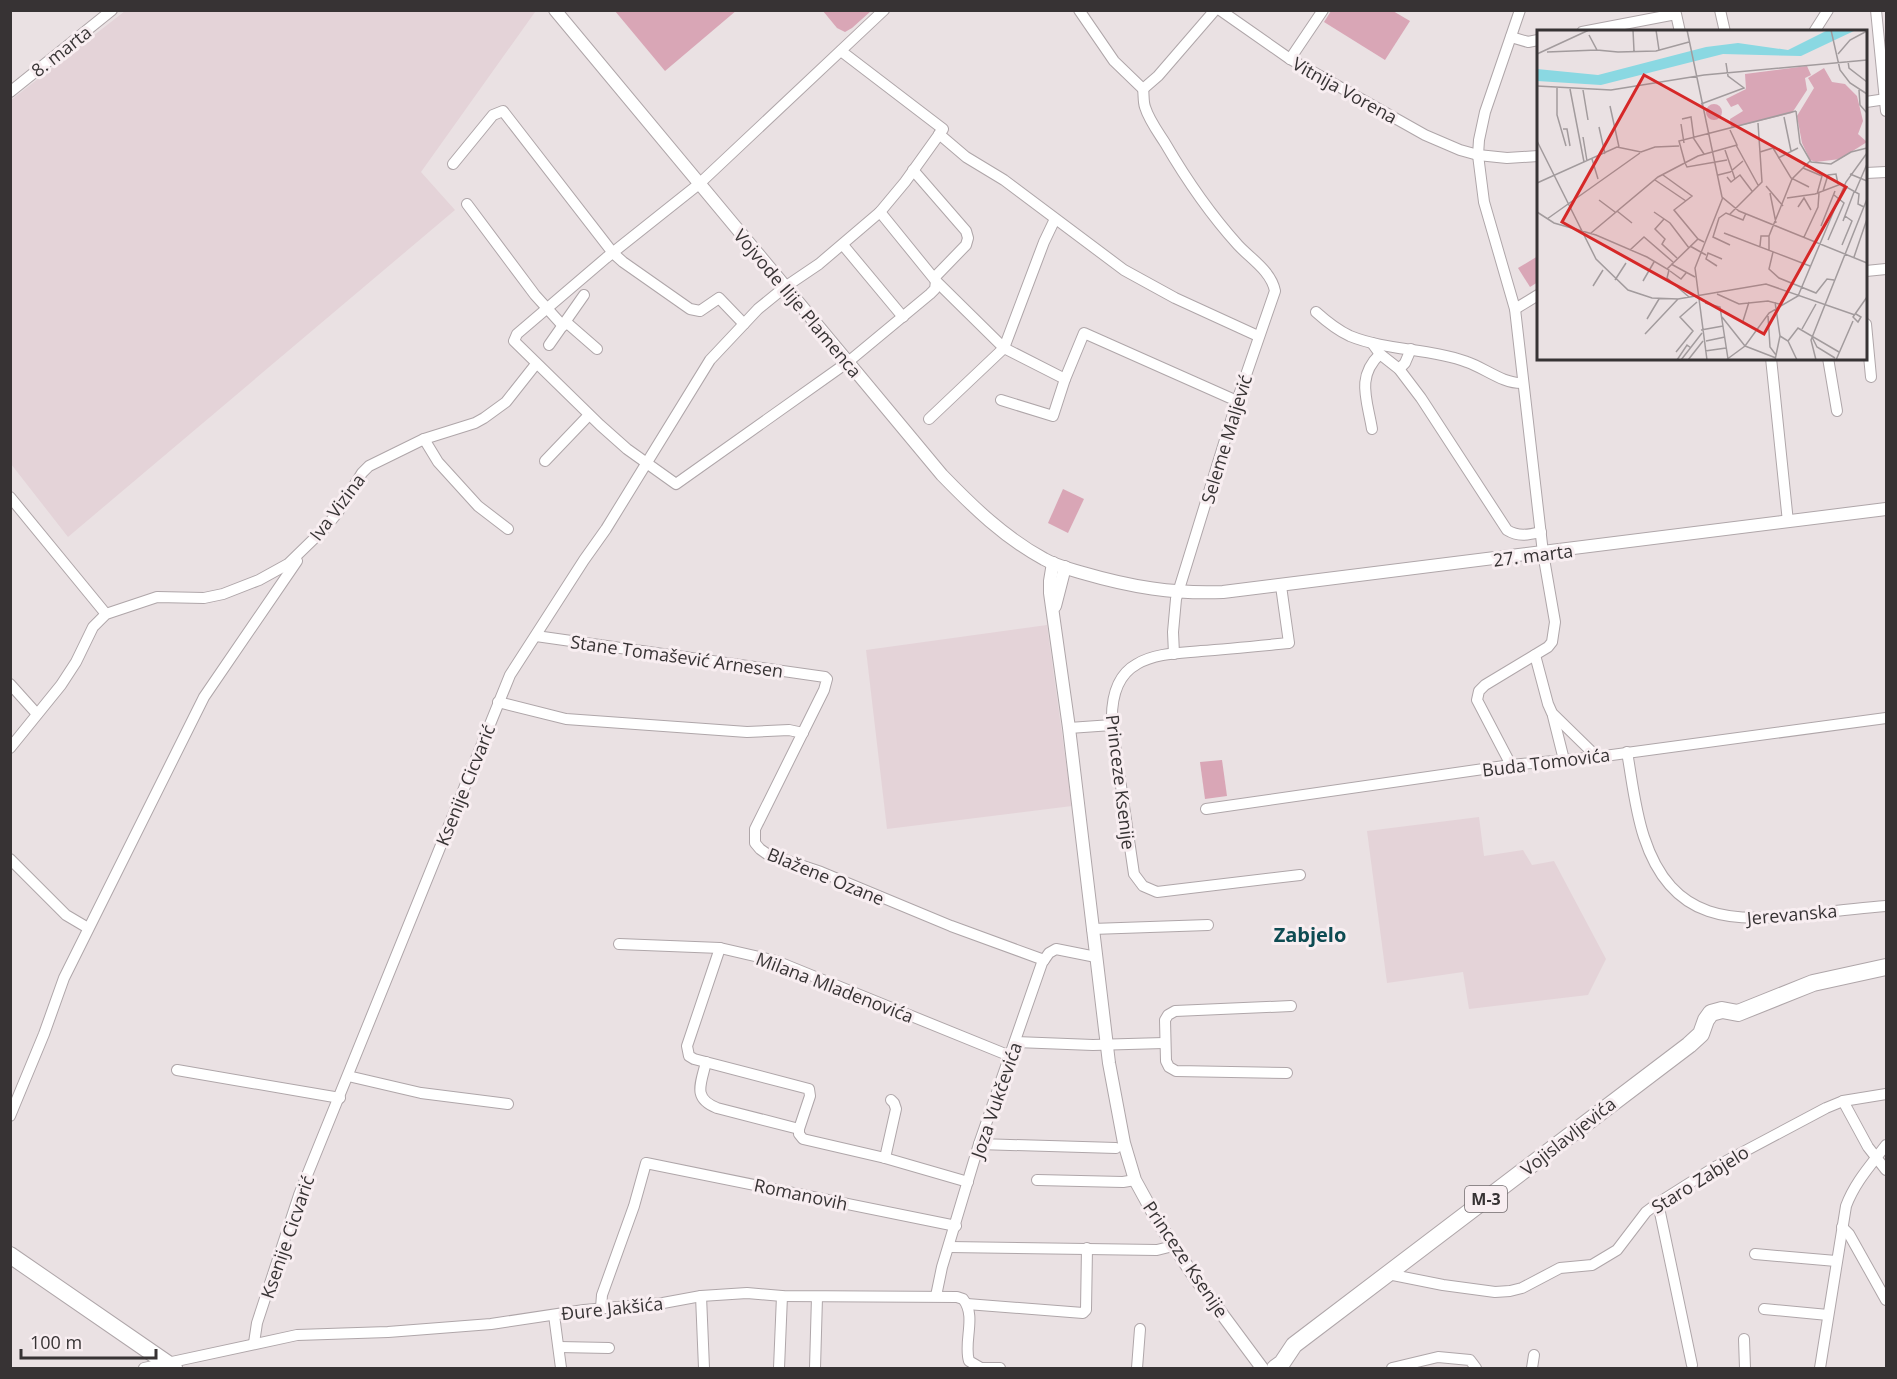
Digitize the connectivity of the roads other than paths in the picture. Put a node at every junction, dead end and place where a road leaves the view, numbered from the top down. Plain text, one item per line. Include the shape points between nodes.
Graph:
1 (112, 10) edge
2 (555, 10) edge
3 (884, 10) edge
4 (1079, 10) edge
5 (1215, 10) edge
6 (1220, 10) edge
7 (1323, 10) edge
8 (1520, 10) edge
9 (1720, 10) edge
10 (1828, 10) edge
11 (1876, 10) edge
12 (1676, 12) edge
13 (1591, 30) edge
14 (1680, 30) edge
15 (1725, 30) edge
16 (1815, 30) edge
17 (1511, 37) junction
18 (1537, 40) edge
19 (841, 51) junction
20 (1290, 59) junction
21 (1143, 89) junction
22 (10, 92) edge
23 (1886, 99) edge
24 (1867, 102) edge
25 (1887, 111) edge
26 (941, 132) junction
27 (1478, 155) junction
28 (1537, 156) edge
29 (453, 164) dead end
30 (913, 170) junction
31 (1887, 172) edge
32 (1867, 173) edge
33 (699, 184) junction
34 (466, 204) dead end
35 (880, 212) junction
36 (1055, 219) junction
37 (843, 244) junction
38 (613, 252) junction
39 (1887, 268) edge
40 (1867, 271) edge
41 (935, 279) junction
42 (785, 287) junction
43 (584, 295) dead end
44 (1537, 297) edge
45 (547, 309) junction
46 (1515, 309) junction
47 (1316, 312) dead end
48 (903, 317) junction
49 (564, 324) junction
50 (744, 324) junction
51 (1867, 335) edge
52 (1258, 336) junction
53 (1372, 343) junction
54 (549, 345) dead end
55 (1004, 348) junction
56 (597, 349) dead end
57 (1411, 349) junction
58 (1380, 354) junction
59 (1770, 360) edge
60 (1828, 360) edge
61 (848, 362) junction
62 (536, 364) junction
63 (1399, 369) junction
64 (1871, 377) dead end
65 (1065, 379) junction
66 (1523, 383) junction
67 (1001, 400) dead end
68 (1237, 401) junction
69 (1837, 411) dead end
70 (589, 415) junction
71 (930, 419) dead end
72 (1372, 429) dead end
73 (424, 439) junction
74 (545, 461) dead end
75 (648, 464) junction
76 (10, 497) edge
77 (1887, 509) edge
78 (1788, 522) junction
79 (508, 529) dead end
80 (1541, 532) junction
81 (304, 550) junction
82 (1543, 553) junction
83 (1059, 565) junction
84 (1281, 586) junction
85 (1179, 592) junction
86 (106, 614) junction
87 (536, 636) junction
88 (1174, 654) junction
89 (1535, 655) junction
90 (819, 676) joint
91 (10, 684) edge
92 (498, 702) junction
93 (1552, 713) junction
94 (37, 714) junction
95 (1887, 718) edge
96 (1112, 725) junction
97 (1069, 728) junction
98 (802, 733) junction
99 (10, 748) edge
100 (1627, 752) junction
101 (1597, 757) junction
102 (1564, 760) junction
103 (1511, 765) junction
104 (1206, 809) dead end
105 (10, 859) edge
106 (1300, 875) dead end
107 (1887, 906) edge
108 (1208, 925) dead end
109 (88, 928) junction
110 (1092, 929) junction
111 (618, 944) dead end
112 (720, 948) junction
113 (1096, 957) junction
114 (1044, 960) junction
115 (1887, 967) edge
116 (1291, 1006) dead end
117 (1015, 1042) junction
118 (1164, 1043) junction
119 (1107, 1044) junction
120 (1010, 1056) junction
121 (706, 1062) junction
122 (177, 1070) dead end
123 (1287, 1073) dead end
124 (348, 1076) junction
125 (1887, 1094) edge
126 (340, 1098) junction
127 (891, 1100) dead end
128 (1843, 1101) junction
129 (508, 1104) dead end
130 (10, 1116) edge
131 (799, 1129) junction
132 (979, 1144) junction
133 (1887, 1145) edge
134 (1116, 1148) dead end
135 (885, 1158) junction
136 (1877, 1158) junction
137 (1887, 1170) edge
138 (1135, 1179) junction
139 (1037, 1180) dead end
140 (968, 1182) junction
141 (1658, 1203) junction
142 (956, 1226) junction
143 (1842, 1227) junction
144 (949, 1246) junction
145 (1173, 1246) junction
146 (1087, 1248) junction
147 (1755, 1254) dead end
148 (10, 1256) edge
149 (1836, 1261) junction
150 (1388, 1274) junction
151 (701, 1296) junction
152 (782, 1296) junction
153 (936, 1296) junction
154 (817, 1297) junction
155 (1887, 1300) edge
156 (967, 1304) junction
157 (601, 1308) junction
158 (1764, 1309) dead end
159 (554, 1315) junction
160 (1828, 1315) junction
161 (1140, 1329) dead end
162 (1744, 1339) dead end
163 (254, 1343) junction
164 (559, 1347) junction
165 (609, 1348) dead end
166 (1534, 1355) dead end
167 (1473, 1364) edge
168 (966, 1365) edge
169 (1692, 1365) dead end
170 (170, 1366) edge
171 (144, 1368) edge
172 (561, 1368) edge
173 (704, 1368) edge
174 (779, 1368) edge
175 (815, 1368) edge
176 (1000, 1368) edge
177 (1137, 1368) edge
178 (1262, 1368) edge
179 (1275, 1368) edge
180 (1392, 1368) edge
181 (1532, 1368) edge
182 (1745, 1368) edge
183 (1820, 1368) edge

1 - 22 street, 8. marta
2 - 33 street, Vojvode Ilije Plamenca
3 - 19 street
4 - 21 street via 1114,61
5 - 21 street
6 - 20 street, Vitnija Vorena
7 - 20 street
8 - 17 street
9 - 15 street
10 - 16 street
11 - 23 street
12 - 13 street
12 - 14 street
17 - 18 street
17 - 27 street via 1485,112
19 - 26 street
19 - 33 street
20 - 27 street, Vitnija Vorena via 1425,135
21 - 52 street, Seleme Maljević via 1145,107 1179,167 1274,287 1275,295
23 - 24 street
23 - 25 street
26 - 30 street
26 - 36 street via 966,157
27 - 28 street, Vitnija Vorena
27 - 46 street via 1484,201
29 - 38 street via 493,115 503,111
30 - 35 street
30 - 41 street via 968,238
31 - 32 street
33 - 38 street
33 - 42 street, Vojvode Ilije Plamenca
34 - 45 street
35 - 37 street
35 - 41 street
36 - 52 street via 1133,275
36 - 55 street
37 - 42 street, Ksenije Cicvarić
37 - 48 street
38 - 45 street
38 - 50 street via 690,309 700,310 719,298
39 - 40 street
41 - 48 street via 935,289
41 - 55 street
42 - 50 street, Ksenije Cicvarić
42 - 61 street, Vojvode Ilije Plamenca
43 - 49 street
44 - 46 street
45 - 49 street
45 - 62 street via 514,338
46 - 66 street
47 - 53 street via 1339,331
48 - 61 street
49 - 54 street
49 - 56 street
50 - 75 street, Ksenije Cicvarić via 710,360
51 - 64 street
52 - 68 street, Seleme Maljević
53 - 57 street
53 - 58 street
55 - 65 street
55 - 71 street
57 - 63 street
57 - 66 street via 1467,362 1506,381
58 - 63 street
58 - 72 street via 1364,376
59 - 78 street
60 - 69 street
61 - 75 street via 676,484
61 - 83 street, Vojvode Ilije Plamenca via 968,502 1017,542
62 - 70 street
62 - 73 street, Iva Vizina via 495,411 475,423
63 - 80 street via 1504,526 1516,535
65 - 67 street via 1053,416
65 - 68 street via 1084,333
66 - 80 street
68 - 85 street, Seleme Maljević
70 - 74 street
70 - 75 street
73 - 79 street via 438,462 478,506
73 - 81 street, Iva Vizina via 369,466 338,512
75 - 87 street, Ksenije Cicvarić
76 - 86 street
77 - 78 street, 27. marta
78 - 82 street, 27. marta
80 - 82 street
81 - 86 street, Iva Vizina via 259,580 222,594 204,598 157,597
81 - 109 street via 204,697
82 - 84 street, 27. marta
82 - 89 street via 1554,634 1548,647
83 - 85 street, 27. marta via 1131,586
83 - 97 street, Princeze Ksenije via 1050,581
84 - 85 street, 27. marta
84 - 88 street, Princeze Ksenije via 1289,643
85 - 88 street
86 - 94 street via 93,627 76,662
87 - 90 street, Stane Tomašević Arnesen
87 - 92 street, Ksenije Cicvarić via 510,675
88 - 96 street, Princeze Ksenije via 1136,664 1127,672 1114,693
89 - 93 street
89 - 103 street via 1485,685 1477,700
90 - 98 street, Blažene Ozane via 827,679 827,683
91 - 94 street
92 - 98 street via 566,720
92 - 124 street, Ksenije Cicvarić
93 - 101 street
93 - 102 street
94 - 99 street
95 - 100 street, Buda Tomovića
96 - 97 street
96 - 106 street, Princeze Ksenije via 1134,874 1143,886 1157,892
97 - 110 street, Princeze Ksenije
98 - 114 street, Blažene Ozane via 755,829 754,839 760,849
100 - 101 street, Buda Tomovića
100 - 107 street, Jerevanska via 1644,837 1664,878 1685,900 1715,915 1735,918 1778,918
101 - 102 street, Buda Tomovića
102 - 103 street, Buda Tomovića
103 - 104 street, Buda Tomovića
105 - 109 street via 66,915
108 - 110 street
109 - 130 street via 64,978
110 - 113 street, Princeze Ksenije
111 - 112 street, Milana Mladenovića
112 - 120 street, Milana Mladenovića via 776,961
112 - 121 street via 687,1046 689,1056
113 - 114 street via 1058,949
113 - 119 street, Princeze Ksenije
114 - 117 street, Joza Vukčevića
115 - 150 main road, Vojislavljevića / M-3 via 1807,984 1738,1012 1711,1013 1701,1034 1689,1045
116 - 118 street via 1172,1012 1166,1018
117 - 119 street
117 - 120 street, Joza Vukčevića
118 - 119 street
118 - 123 street via 1166,1061 1176,1071
119 - 138 street, Princeze Ksenije via 1117,1113
120 - 132 street, Joza Vukčevića
121 - 131 street via 700,1089 706,1104
121 - 131 street via 809,1089
122 - 126 street
124 - 126 street, Ksenije Cicvarić
124 - 129 street via 421,1093
125 - 128 street, Staro Zabjelo
126 - 163 street, Ksenije Cicvarić via 297,1203 257,1323
127 - 135 street via 896,1109
128 - 136 street
128 - 141 street, Staro Zabjelo via 1714,1167
131 - 135 street via 803,1139
132 - 134 street
132 - 140 street, Joza Vukčevića
133 - 136 street
135 - 140 street
136 - 137 street
136 - 143 street via 1854,1188
138 - 139 street
138 - 145 street, Princeze Ksenije
140 - 142 street, Joza Vukčevića
141 - 150 street, Staro Zabjelo via 1646,1212 1617,1250 1602,1260 1592,1265 1560,1268 1522,1288 1495,1292
141 - 169 street
142 - 144 street, Joza Vukčevića
142 - 157 street, Romanovih via 646,1163
143 - 149 street
143 - 155 street
144 - 146 street
144 - 153 street, Joza Vukčevića
145 - 146 street via 1157,1250
145 - 178 street, Princeze Ksenije
146 - 156 street, Đure Jakšića via 1083,1313
147 - 149 street
148 - 170 main road
149 - 160 street
150 - 179 main road, Vojislavljevića / M-3 via 1294,1346
151 - 152 street, Đure Jakšića
151 - 157 street, Đure Jakšića
151 - 173 street
152 - 154 street, Đure Jakšića
152 - 174 street
153 - 154 street, Đure Jakšića
153 - 156 street, Đure Jakšića via 957,1297
154 - 175 street
156 - 168 street
157 - 159 street, Đure Jakšića
158 - 160 street
159 - 163 street, Đure Jakšića via 491,1324 297,1335
159 - 164 street
160 - 183 street
161 - 177 street
162 - 182 street
163 - 170 street, Đure Jakšića
164 - 165 street
164 - 172 street
166 - 181 street
167 - 180 street via 1438,1357
168 - 176 street
170 - 171 street, Đure Jakšića

